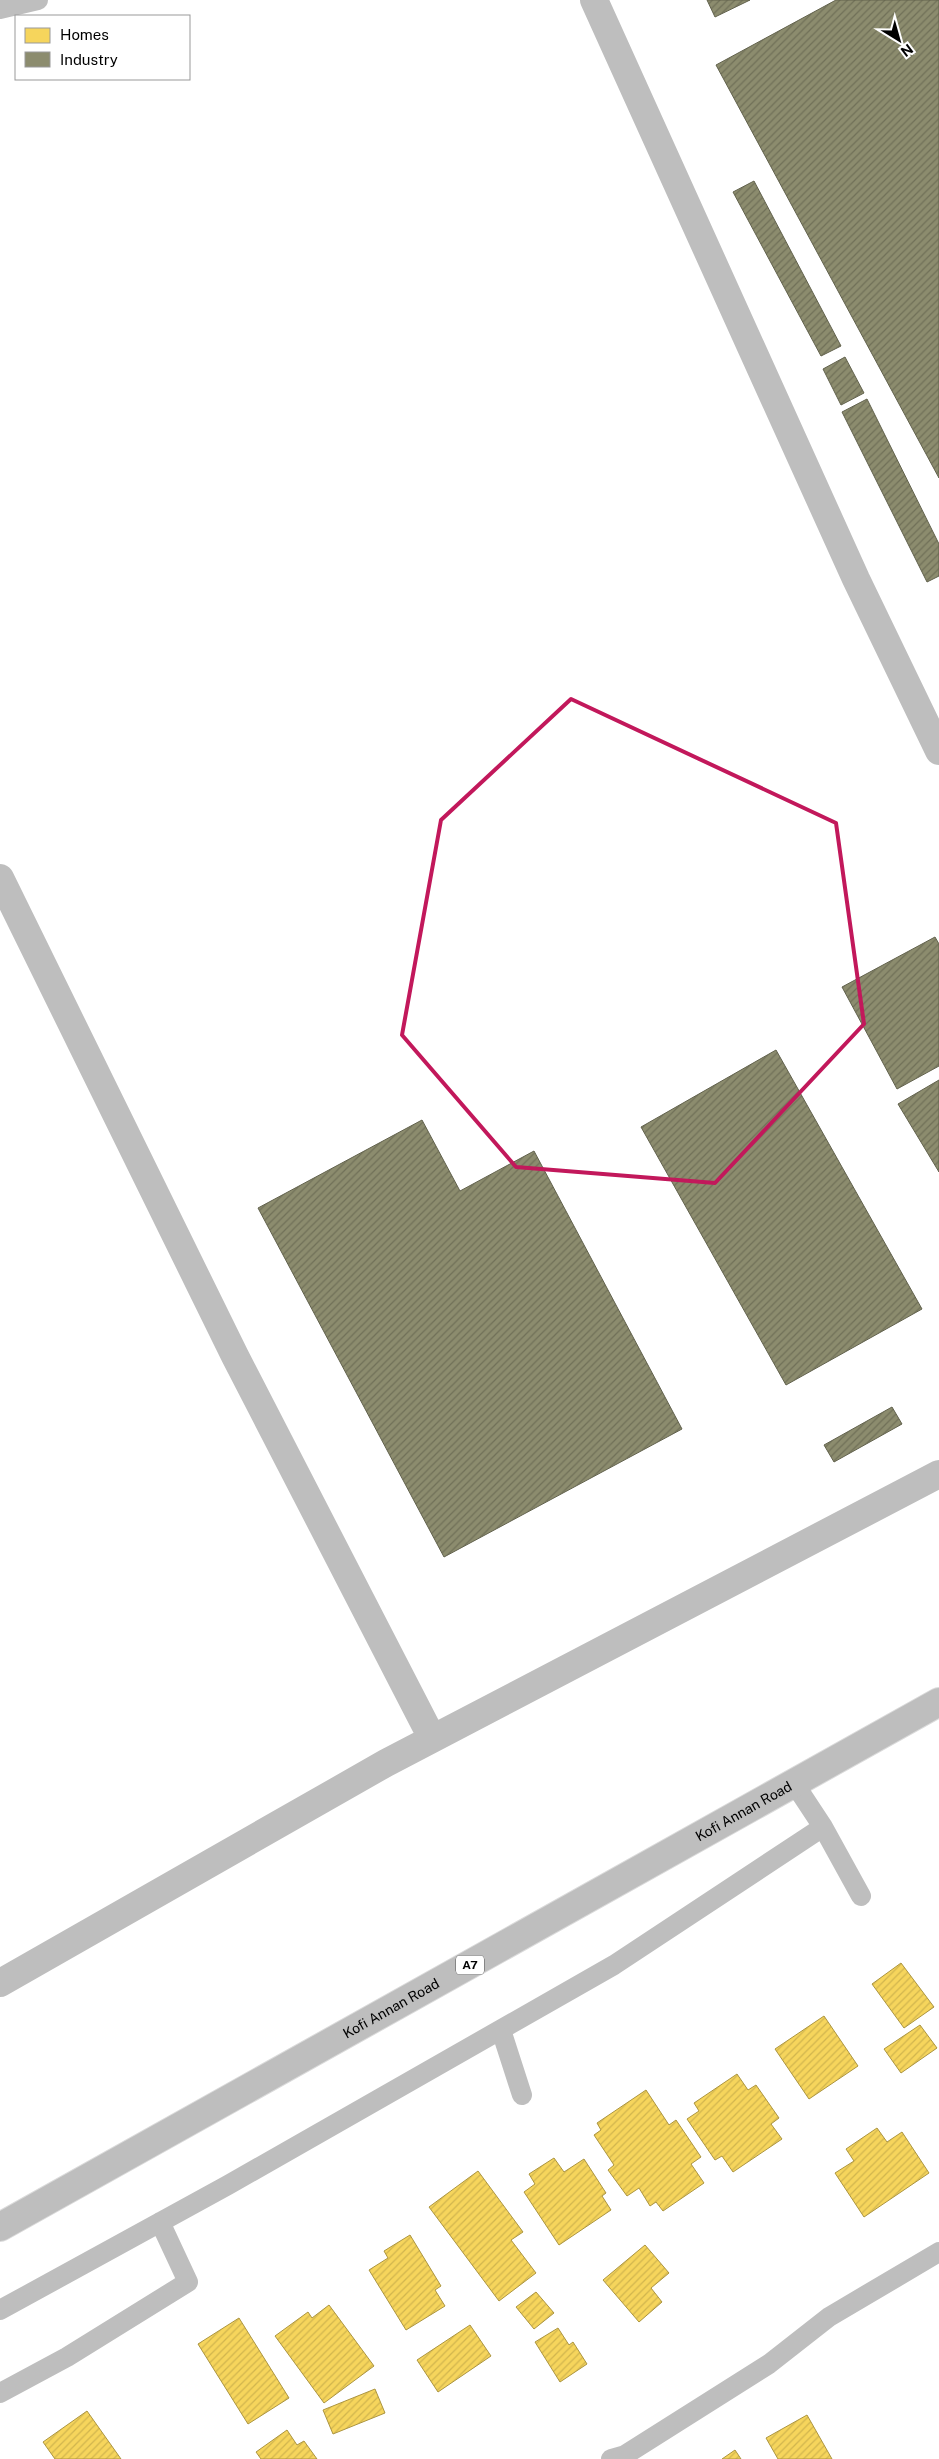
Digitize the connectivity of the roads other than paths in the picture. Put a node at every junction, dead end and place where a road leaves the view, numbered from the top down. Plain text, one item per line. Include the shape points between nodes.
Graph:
1 (38, 0) edge
2 (594, 0) edge
3 (0, 9) edge
4 (939, 750) edge
5 (0, 878) edge
6 (939, 1474) edge
7 (939, 1702) edge
8 (432, 1738) junction
9 (794, 1783) junction
10 (823, 1827) junction
11 (861, 1896) dead end
12 (0, 1983) edge
13 (501, 2030) junction
14 (522, 2095) dead end
15 (160, 2222) junction
16 (0, 2227) edge
17 (939, 2252) edge
18 (0, 2310) edge
19 (0, 2393) edge
20 (611, 2459) edge

1 - 3 lane
2 - 4 street via 856,579
5 - 8 street via 235,1356
6 - 8 street
7 - 9 street, Kofi Annan Road / A7
8 - 12 street
9 - 10 lane
9 - 16 street, Kofi Annan Road / A7
10 - 11 lane
10 - 13 lane via 614,1965
13 - 14 lane
13 - 15 lane
15 - 18 lane
15 - 19 lane via 188,2282 67,2357
17 - 20 lane via 830,2317 761,2369 625,2455

